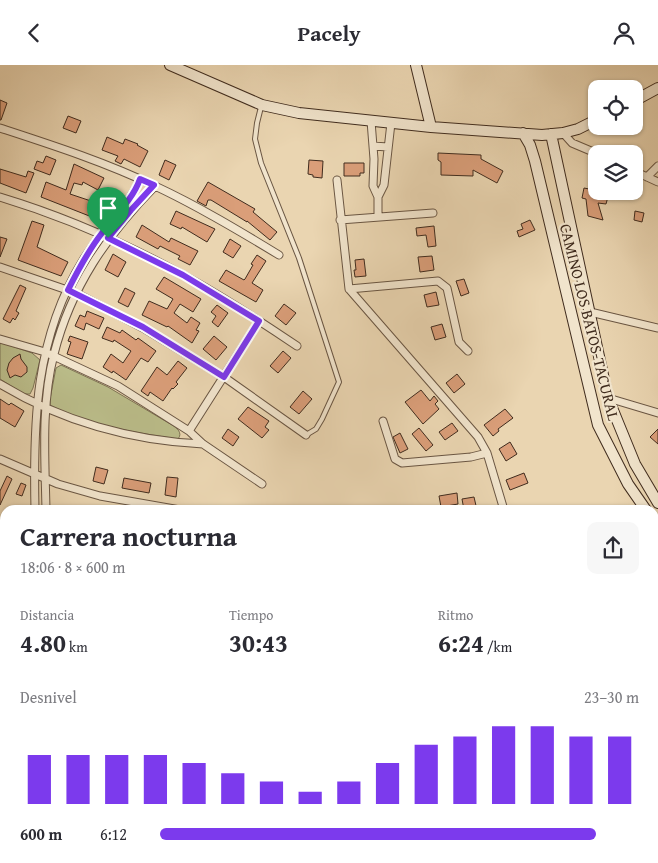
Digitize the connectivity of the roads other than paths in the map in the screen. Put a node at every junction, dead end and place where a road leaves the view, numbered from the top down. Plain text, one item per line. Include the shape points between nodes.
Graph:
1 (170, 65) edge
2 (416, 65) edge
3 (658, 88) edge
4 (643, 96) edge
5 (262, 105) junction
6 (371, 121) junction
7 (390, 123) junction
8 (588, 124) edge
9 (431, 127) junction
10 (0, 128) edge
11 (523, 133) junction
12 (563, 133) junction
13 (551, 134) junction
14 (373, 146) junction
15 (388, 147) junction
16 (588, 150) edge
17 (658, 166) edge
18 (643, 175) edge
19 (647, 177) junction
20 (140, 179) junction
21 (336, 180) dead end
22 (658, 182) edge
23 (154, 185) junction
24 (0, 197) edge
25 (378, 197) junction
26 (433, 213) dead end
27 (378, 217) junction
28 (340, 220) junction
29 (100, 235) junction
30 (108, 238) junction
31 (279, 255) dead end
32 (0, 267) edge
33 (349, 289) junction
34 (68, 290) junction
35 (76, 293) junction
36 (590, 311) junction
37 (259, 321) junction
38 (658, 329) edge
39 (0, 339) edge
40 (297, 346) dead end
41 (468, 351) dead end
42 (45, 352) junction
43 (54, 355) junction
44 (224, 377) junction
45 (0, 384) edge
46 (608, 398) junction
47 (36, 403) junction
48 (46, 408) junction
49 (658, 413) edge
50 (383, 421) dead end
51 (189, 431) junction
52 (306, 435) joint
53 (203, 444) junction
54 (487, 453) junction
55 (0, 459) edge
56 (34, 473) junction
57 (45, 478) junction
58 (262, 484) dead end
59 (658, 503) edge
60 (36, 505) edge
61 (46, 505) edge
62 (151, 505) edge
63 (503, 505) edge
64 (643, 505) edge

1 - 5 street
2 - 9 street
3 - 4 street
5 - 6 street via 299,113
5 - 52 lane via 255,139 261,163 299,258 339,381 316,429
6 - 7 street
6 - 14 street
7 - 9 street
7 - 15 street
8 - 12 street
9 - 11 street
10 - 20 street
11 - 13 street
11 - 64 street, CAMINO LOS BATOS-TACURAL via 535,161 598,425
12 - 13 street
12 - 16 street via 572,143
13 - 36 street, CAMINO LOS BATOS-TACURAL
14 - 15 street
14 - 25 street via 373,186
15 - 25 street via 384,185
17 - 19 street
18 - 19 street
19 - 22 street
20 - 23 street
20 - 29 street via 136,189
21 - 28 street
23 - 30 street
23 - 31 street
24 - 29 street
25 - 27 street
26 - 27 street
27 - 28 street
28 - 33 street
29 - 30 street
29 - 34 street
30 - 35 street
30 - 37 street via 183,275
32 - 34 street
33 - 41 street via 438,281 447,287 459,342
33 - 54 street via 478,437
34 - 35 street
34 - 42 street
35 - 43 street
35 - 44 street via 143,327
36 - 38 street
36 - 46 street, CAMINO LOS BATOS-TACURAL
37 - 40 street
37 - 44 street
39 - 42 street
42 - 43 street
42 - 47 street
43 - 48 street
43 - 51 street via 118,386
44 - 51 street
44 - 52 street
45 - 47 street
46 - 49 street
46 - 59 street, CAMINO LOS BATOS-TACURAL via 635,463
47 - 48 street
47 - 56 street
48 - 53 street via 120,433 168,443
48 - 57 street
50 - 54 street via 395,459 402,463
51 - 53 street
53 - 58 street
54 - 63 street
55 - 56 street
56 - 57 street
56 - 60 street
57 - 61 street
57 - 62 street via 100,496

